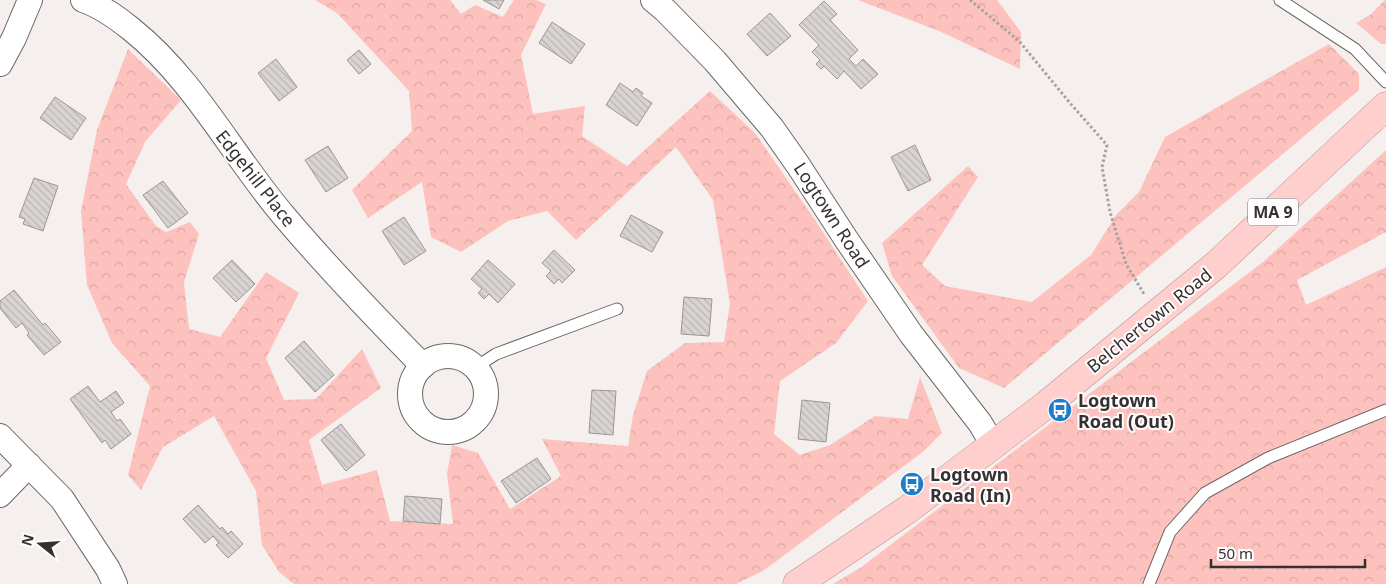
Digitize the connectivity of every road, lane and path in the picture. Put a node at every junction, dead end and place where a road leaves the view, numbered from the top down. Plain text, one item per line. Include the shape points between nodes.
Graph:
1 (30, 0) edge
2 (83, 0) edge
3 (653, 0) edge
4 (970, 0) edge
5 (1280, 0) edge
6 (0, 64) edge
7 (1386, 82) edge
8 (1386, 106) edge
9 (617, 310) dead end
10 (1156, 314) junction
11 (423, 366) junction
12 (476, 367) junction
13 (1386, 410) edge
14 (0, 436) edge
15 (993, 445) junction
16 (28, 465) junction
17 (0, 495) edge
18 (115, 584) edge
19 (797, 584) edge
20 (1149, 584) edge

1 - 6 street
2 - 11 street, Edgehill Place via 116,18 149,43 173,68 261,189 354,295
3 - 15 street, Logtown Road via 715,61 772,128 905,326 980,423
4 - 10 path via 1020,41 1107,145 1102,168 1110,212 1126,264
5 - 7 lane via 1355,49
8 - 10 highway, Belchertown Road / MA 9 via 1216,265
9 - 12 lane via 496,354
10 - 15 highway, Belchertown Road / MA 9
11 - 12 street via 436,358 452,356
11 - 12 street via 412,384 413,406 425,423 445,431 466,427 481,412 485,386
13 - 20 lane via 1268,458 1205,493 1170,532
14 - 16 street
15 - 19 highway, Belchertown Road / MA 9 via 907,510
16 - 17 street
16 - 18 street via 62,499

